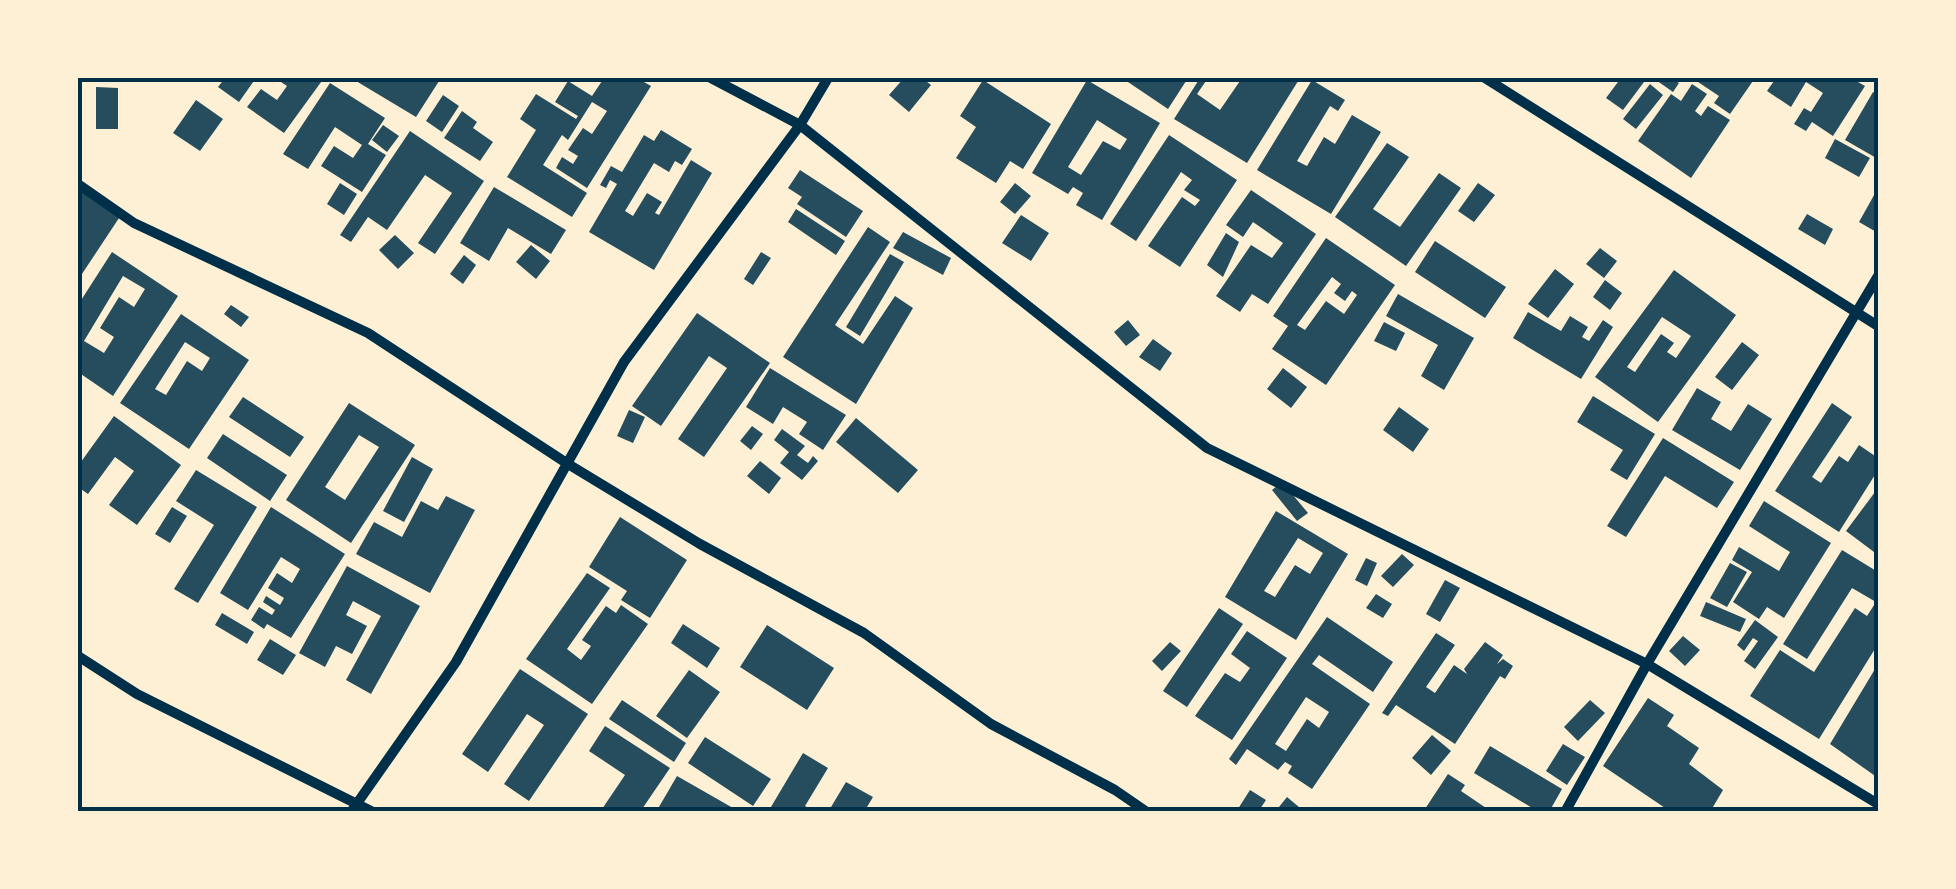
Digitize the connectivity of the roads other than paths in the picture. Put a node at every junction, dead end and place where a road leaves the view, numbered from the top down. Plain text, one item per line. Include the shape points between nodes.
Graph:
1 (711, 78) edge
2 (828, 78) edge
3 (1485, 78) edge
4 (800, 125) junction
5 (78, 184) edge
6 (1878, 276) edge
7 (1858, 312) junction
8 (1878, 326) edge
9 (568, 464) junction
10 (78, 656) edge
11 (1647, 664) junction
12 (1878, 804) edge
13 (354, 807) edge
14 (372, 812) edge
15 (1147, 812) edge
16 (1566, 812) edge

1 - 4 street
2 - 4 street
3 - 7 street
4 - 9 street via 624,362
4 - 11 street via 1206,448
5 - 9 street via 134,223 368,332
6 - 7 street
7 - 8 street
7 - 11 street
9 - 13 street via 456,662
9 - 15 street via 864,633 992,724
10 - 13 street via 137,694
11 - 12 street
11 - 16 street
13 - 14 street

